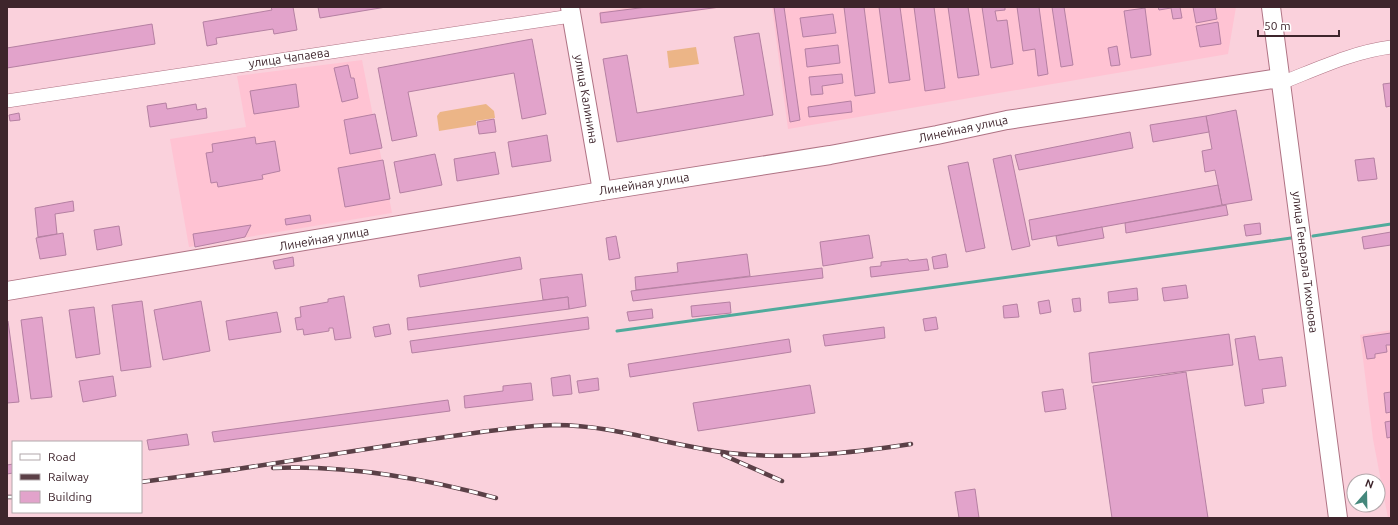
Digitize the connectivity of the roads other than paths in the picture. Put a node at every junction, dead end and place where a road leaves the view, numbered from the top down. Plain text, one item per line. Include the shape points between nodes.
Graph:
1 (1271, 7) edge
2 (570, 11) edge
3 (1391, 47) edge
4 (1281, 80) junction
5 (7, 101) edge
6 (602, 191) junction
7 (7, 291) edge
8 (1338, 518) edge

1 - 4 main road, улица Генерала Тихонова
2 - 5 street, улица Чапаева
2 - 6 main road, улица Калинина
3 - 4 street, Линейная улица via 1344,58
4 - 6 main road, Линейная улица via 1007,120 830,155
4 - 8 main road, улица Генерала Тихонова
6 - 7 main road, Линейная улица

